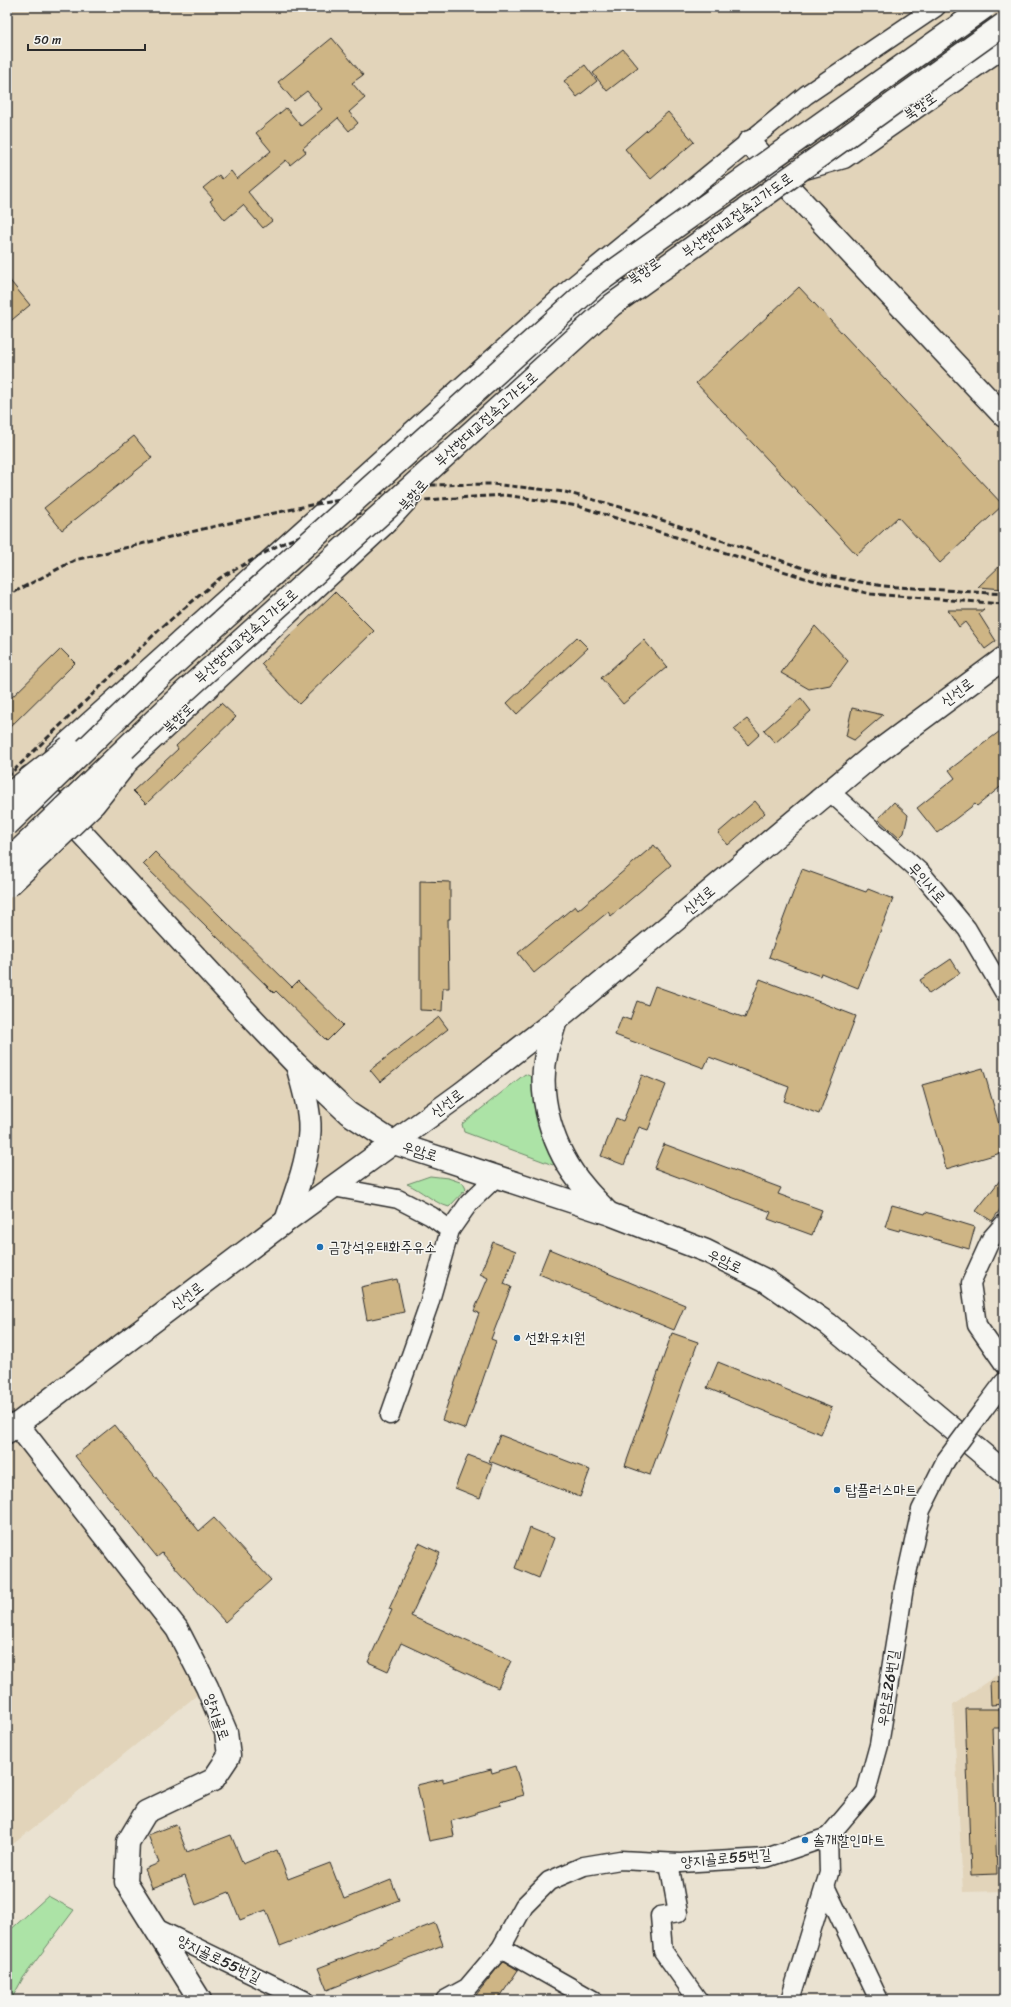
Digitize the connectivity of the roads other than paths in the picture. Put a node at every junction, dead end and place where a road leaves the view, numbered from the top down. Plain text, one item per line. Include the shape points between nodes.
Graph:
1 (936, 7) edge
2 (985, 7) edge
3 (1004, 24) edge
4 (1004, 48) edge
5 (749, 142) junction
6 (779, 177) junction
7 (1004, 416) edge
8 (1004, 658) edge
9 (1004, 669) edge
10 (160, 676) junction
11 (183, 693) junction
12 (872, 756) junction
13 (30, 777) junction
14 (829, 791) junction
15 (7, 798) edge
16 (69, 819) junction
17 (7, 824) edge
18 (7, 862) edge
19 (7, 877) edge
20 (7, 887) edge
21 (1004, 992) edge
22 (556, 1020) junction
23 (296, 1064) junction
24 (394, 1142) junction
25 (496, 1177) junction
26 (333, 1188) junction
27 (610, 1214) junction
28 (286, 1221) junction
29 (1004, 1224) edge
30 (450, 1230) junction
31 (1004, 1364) edge
32 (1004, 1382) edge
33 (390, 1415) dead end
34 (12, 1428) edge
35 (1004, 1472) edge
36 (828, 1837) junction
37 (669, 1863) junction
38 (825, 1886) junction
39 (156, 1928) junction
40 (501, 1948) junction
41 (200, 2000) edge
42 (304, 2000) edge
43 (445, 2000) edge
44 (594, 2000) edge
45 (698, 2000) edge
46 (790, 2000) edge
47 (879, 2000) edge

1 - 5 street via 806,95
2 - 10 main road, 부산항대교접속고가도로, bridge via 594,285
3 - 11 main road, 부산항대교접속고가도로, bridge via 612,305
4 - 6 street, 북항로 via 844,159
5 - 6 main road
5 - 13 street via 574,285
6 - 7 main road
6 - 16 street, 북항로 via 560,329 389,522
8 - 12 main road, 신선로
9 - 12 main road, 신선로
10 - 15 main road, bridge
10 - 17 main road, 부산항대교접속고가도로, bridge
11 - 18 main road, 부산항대교접속고가도로, bridge
11 - 20 main road, bridge via 94,804
12 - 14 main road, 신선로
13 - 15 street
13 - 16 main road, 우암로
14 - 21 street, 무인사로 via 921,873 967,930
14 - 22 main road, 신선로
16 - 19 street, 북항로
16 - 23 main road, 우암로
22 - 24 main road, 신선로
22 - 27 main road via 547,1051 544,1084 546,1109 562,1153 583,1186
23 - 24 main road, 우암로 via 348,1113
23 - 28 main road via 306,1095 309,1136 304,1168
24 - 25 main road, 우암로
24 - 26 main road, 신선로
25 - 27 main road, 우암로
25 - 30 street via 469,1203
26 - 28 main road, 신선로
26 - 30 street via 398,1199 431,1216
27 - 35 main road, 우암로 via 706,1251 765,1280 828,1324
28 - 34 main road, 신선로
29 - 31 street via 991,1239 971,1283 977,1325
30 - 33 street via 429,1304
32 - 36 street, 우암로26번길, bridge via 946,1460 921,1510 904,1587 879,1745 866,1792
34 - 39 main road, 양지골로 via 177,1629 207,1687 226,1732 229,1756 213,1780 146,1812 128,1842 126,1882
36 - 37 street, 양지골로55번길 via 766,1858
36 - 38 street via 829,1873
37 - 40 street, 양지골로55번길 via 620,1860 584,1866 549,1881 524,1906
37 - 45 street, 양지골로55번길 via 678,1913 660,1916 663,1951
38 - 46 street
38 - 47 street
39 - 41 main road, 양지골로
39 - 42 street, 양지골로55번길
40 - 43 street, 양지골로55번길 via 467,1988
40 - 44 street

